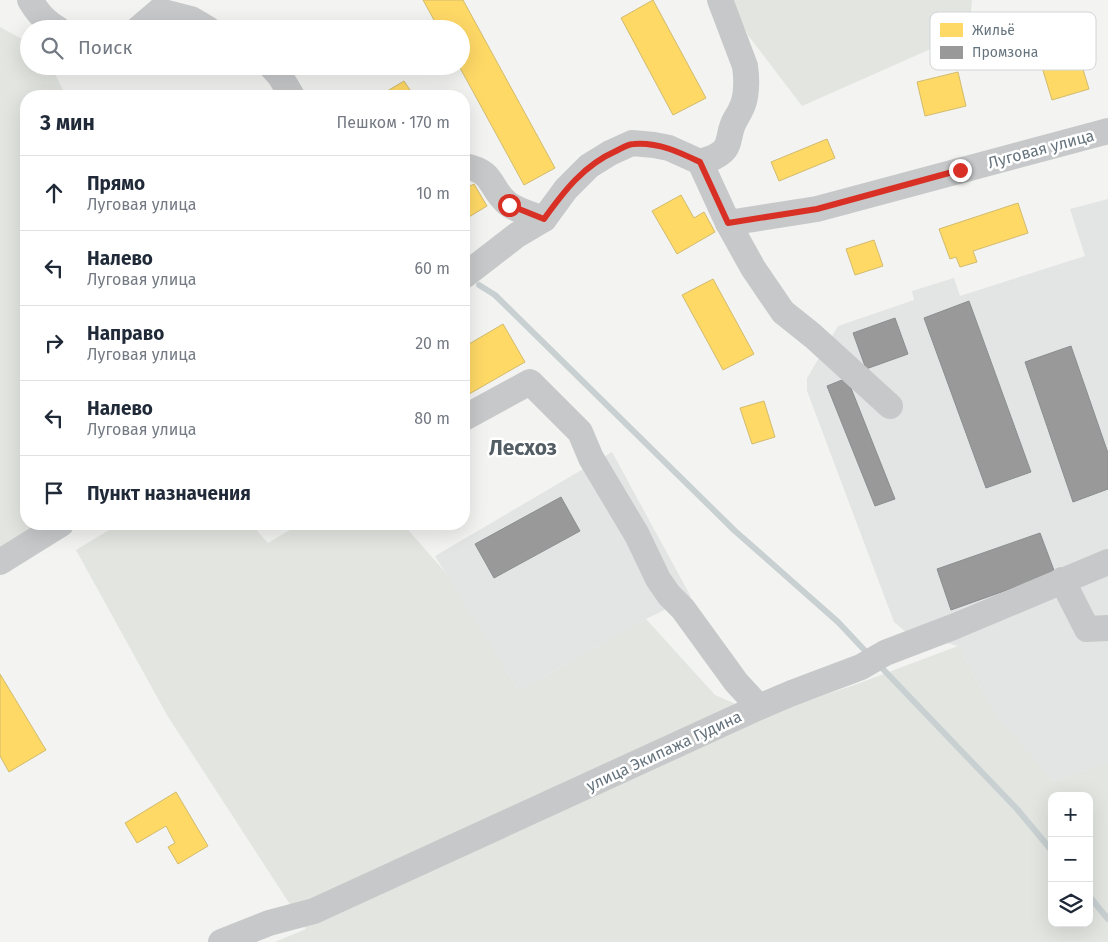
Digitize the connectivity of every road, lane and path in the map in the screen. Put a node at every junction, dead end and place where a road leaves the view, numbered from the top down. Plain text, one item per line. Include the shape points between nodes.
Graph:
1 (30, 0) edge
2 (720, 0) edge
3 (46, 20) edge
4 (148, 20) edge
5 (193, 20) edge
6 (279, 75) edge
7 (288, 90) edge
8 (1108, 131) edge
9 (700, 162) junction
10 (470, 168) edge
11 (544, 219) junction
12 (728, 223) junction
13 (470, 271) edge
14 (890, 406) dead end
15 (470, 415) edge
16 (51, 530) edge
17 (0, 562) edge
18 (1108, 562) edge
19 (1062, 580) junction
20 (1108, 628) edge
21 (760, 707) junction
22 (221, 942) edge

1 - 3 street
2 - 9 street via 745,66 745,96 725,149 717,156
4 - 5 street via 159,11
6 - 7 street
8 - 12 street, Луговая улица via 817,209
9 - 11 street via 669,148 632,144 589,166 566,189
9 - 12 street
10 - 11 street via 487,175 509,205
11 - 13 street
12 - 14 street via 783,312
15 - 21 street via 530,382 580,432 658,579 736,682
16 - 17 street
18 - 19 street, улица Экипажа Гудина
19 - 20 street via 1087,629
19 - 21 street, улица Экипажа Гудина via 885,653 861,668
21 - 22 street, улица Экипажа Гудина via 314,911 269,923

